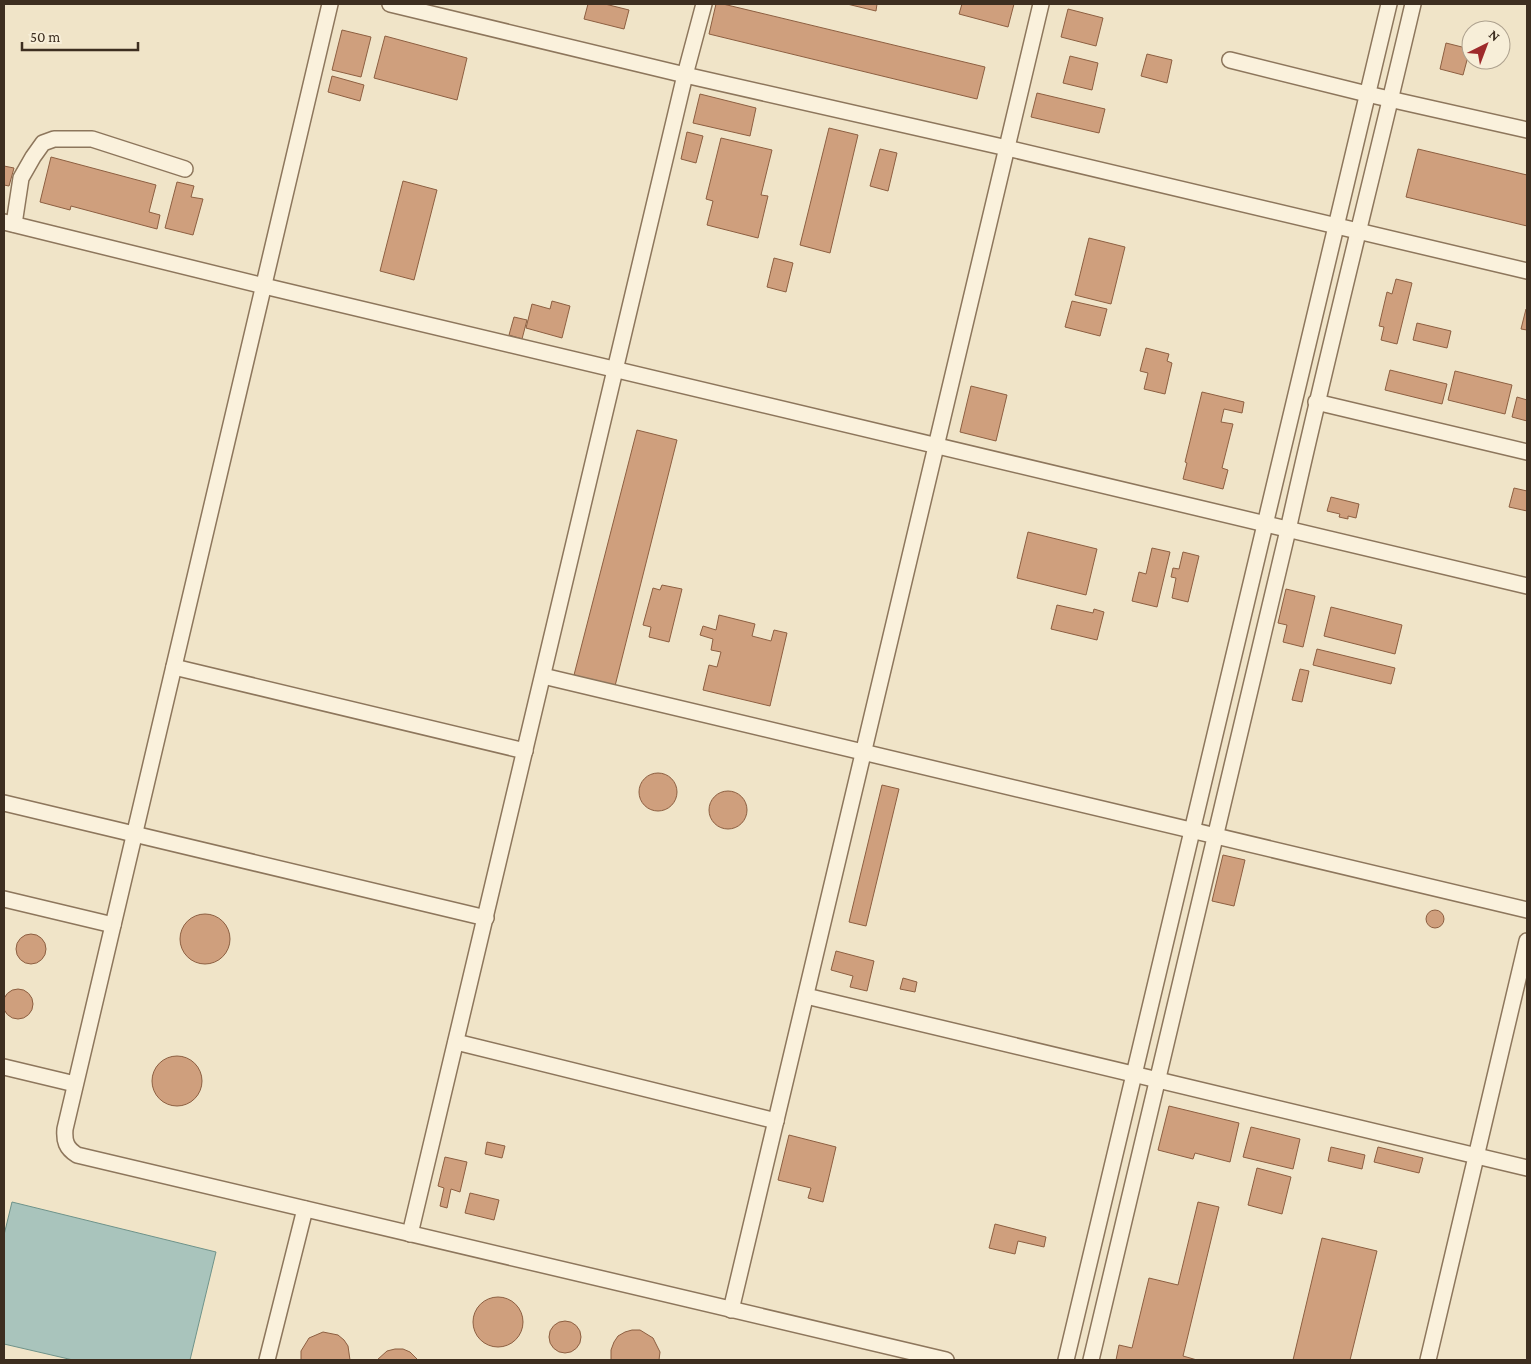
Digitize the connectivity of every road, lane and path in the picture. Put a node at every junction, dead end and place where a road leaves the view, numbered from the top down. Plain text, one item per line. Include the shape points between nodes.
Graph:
1 (330, 4) edge
2 (390, 4) edge
3 (704, 4) edge
4 (1041, 4) edge
5 (1389, 4) edge
6 (1413, 4) edge
7 (1230, 60) dead end
8 (685, 75) junction
9 (1367, 94) junction
10 (1391, 99) junction
11 (1527, 130) edge
12 (1007, 148) junction
13 (185, 169) dead end
14 (9, 223) edge
15 (1337, 226) junction
16 (1359, 231) junction
17 (1527, 271) edge
18 (264, 286) junction
19 (616, 370) junction
20 (1316, 402) junction
21 (936, 446) junction
22 (1527, 452) edge
23 (1265, 524) junction
24 (1288, 530) junction
25 (1527, 586) edge
26 (174, 667) junction
27 (543, 676) junction
28 (525, 751) junction
29 (864, 752) junction
30 (4, 803) edge
31 (1192, 830) junction
32 (134, 834) junction
33 (1216, 836) junction
34 (4, 899) edge
35 (1527, 910) edge
36 (486, 918) junction
37 (113, 925) junction
38 (1527, 941) edge
39 (806, 996) junction
40 (456, 1042) junction
41 (4, 1067) edge
42 (1134, 1074) junction
43 (1158, 1080) junction
44 (75, 1084) junction
45 (776, 1121) junction
46 (1477, 1156) junction
47 (1527, 1168) edge
48 (305, 1208) junction
49 (410, 1234) junction
50 (1085, 1282) junction
51 (1108, 1287) junction
52 (731, 1310) junction
53 (1073, 1329) junction
54 (1097, 1335) junction
55 (267, 1360) edge
56 (946, 1360) edge
57 (1066, 1360) edge
58 (1091, 1360) edge
59 (1428, 1360) edge

1 - 18 lane
2 - 8 lane
3 - 8 lane
4 - 12 lane
5 - 9 lane
6 - 10 lane
7 - 9 lane
8 - 12 lane
8 - 19 lane
9 - 10 lane
9 - 15 lane
10 - 11 lane
10 - 16 lane
12 - 15 lane
12 - 21 lane
13 - 14 lane via 92,139 54,139 44,143 32,157 21,178
14 - 18 lane
15 - 16 lane
15 - 23 lane
16 - 17 lane
16 - 20 lane
18 - 19 lane
18 - 26 lane
19 - 21 lane
19 - 27 lane
20 - 22 lane
20 - 24 lane
21 - 23 lane
21 - 29 lane
23 - 24 lane
23 - 31 lane
24 - 25 lane
24 - 33 lane
26 - 28 lane
26 - 32 lane
27 - 28 lane
27 - 29 lane
28 - 36 lane
29 - 31 lane
29 - 39 lane
30 - 32 lane
31 - 33 lane
31 - 42 lane
32 - 36 lane
32 - 37 lane
33 - 35 lane
33 - 43 lane
34 - 37 lane
36 - 40 lane
37 - 44 lane
38 - 46 lane
39 - 42 lane
39 - 45 lane
40 - 45 lane
40 - 49 lane
41 - 44 lane
42 - 43 lane
42 - 50 lane
43 - 46 lane
43 - 51 lane
44 - 48 lane via 64,1138 71,1151 78,1155
45 - 52 lane
46 - 47 lane
46 - 59 lane
48 - 49 lane
48 - 55 lane
49 - 52 lane
50 - 51 lane
50 - 53 lane
51 - 54 lane
52 - 56 lane
53 - 54 lane
53 - 57 lane
54 - 58 lane

